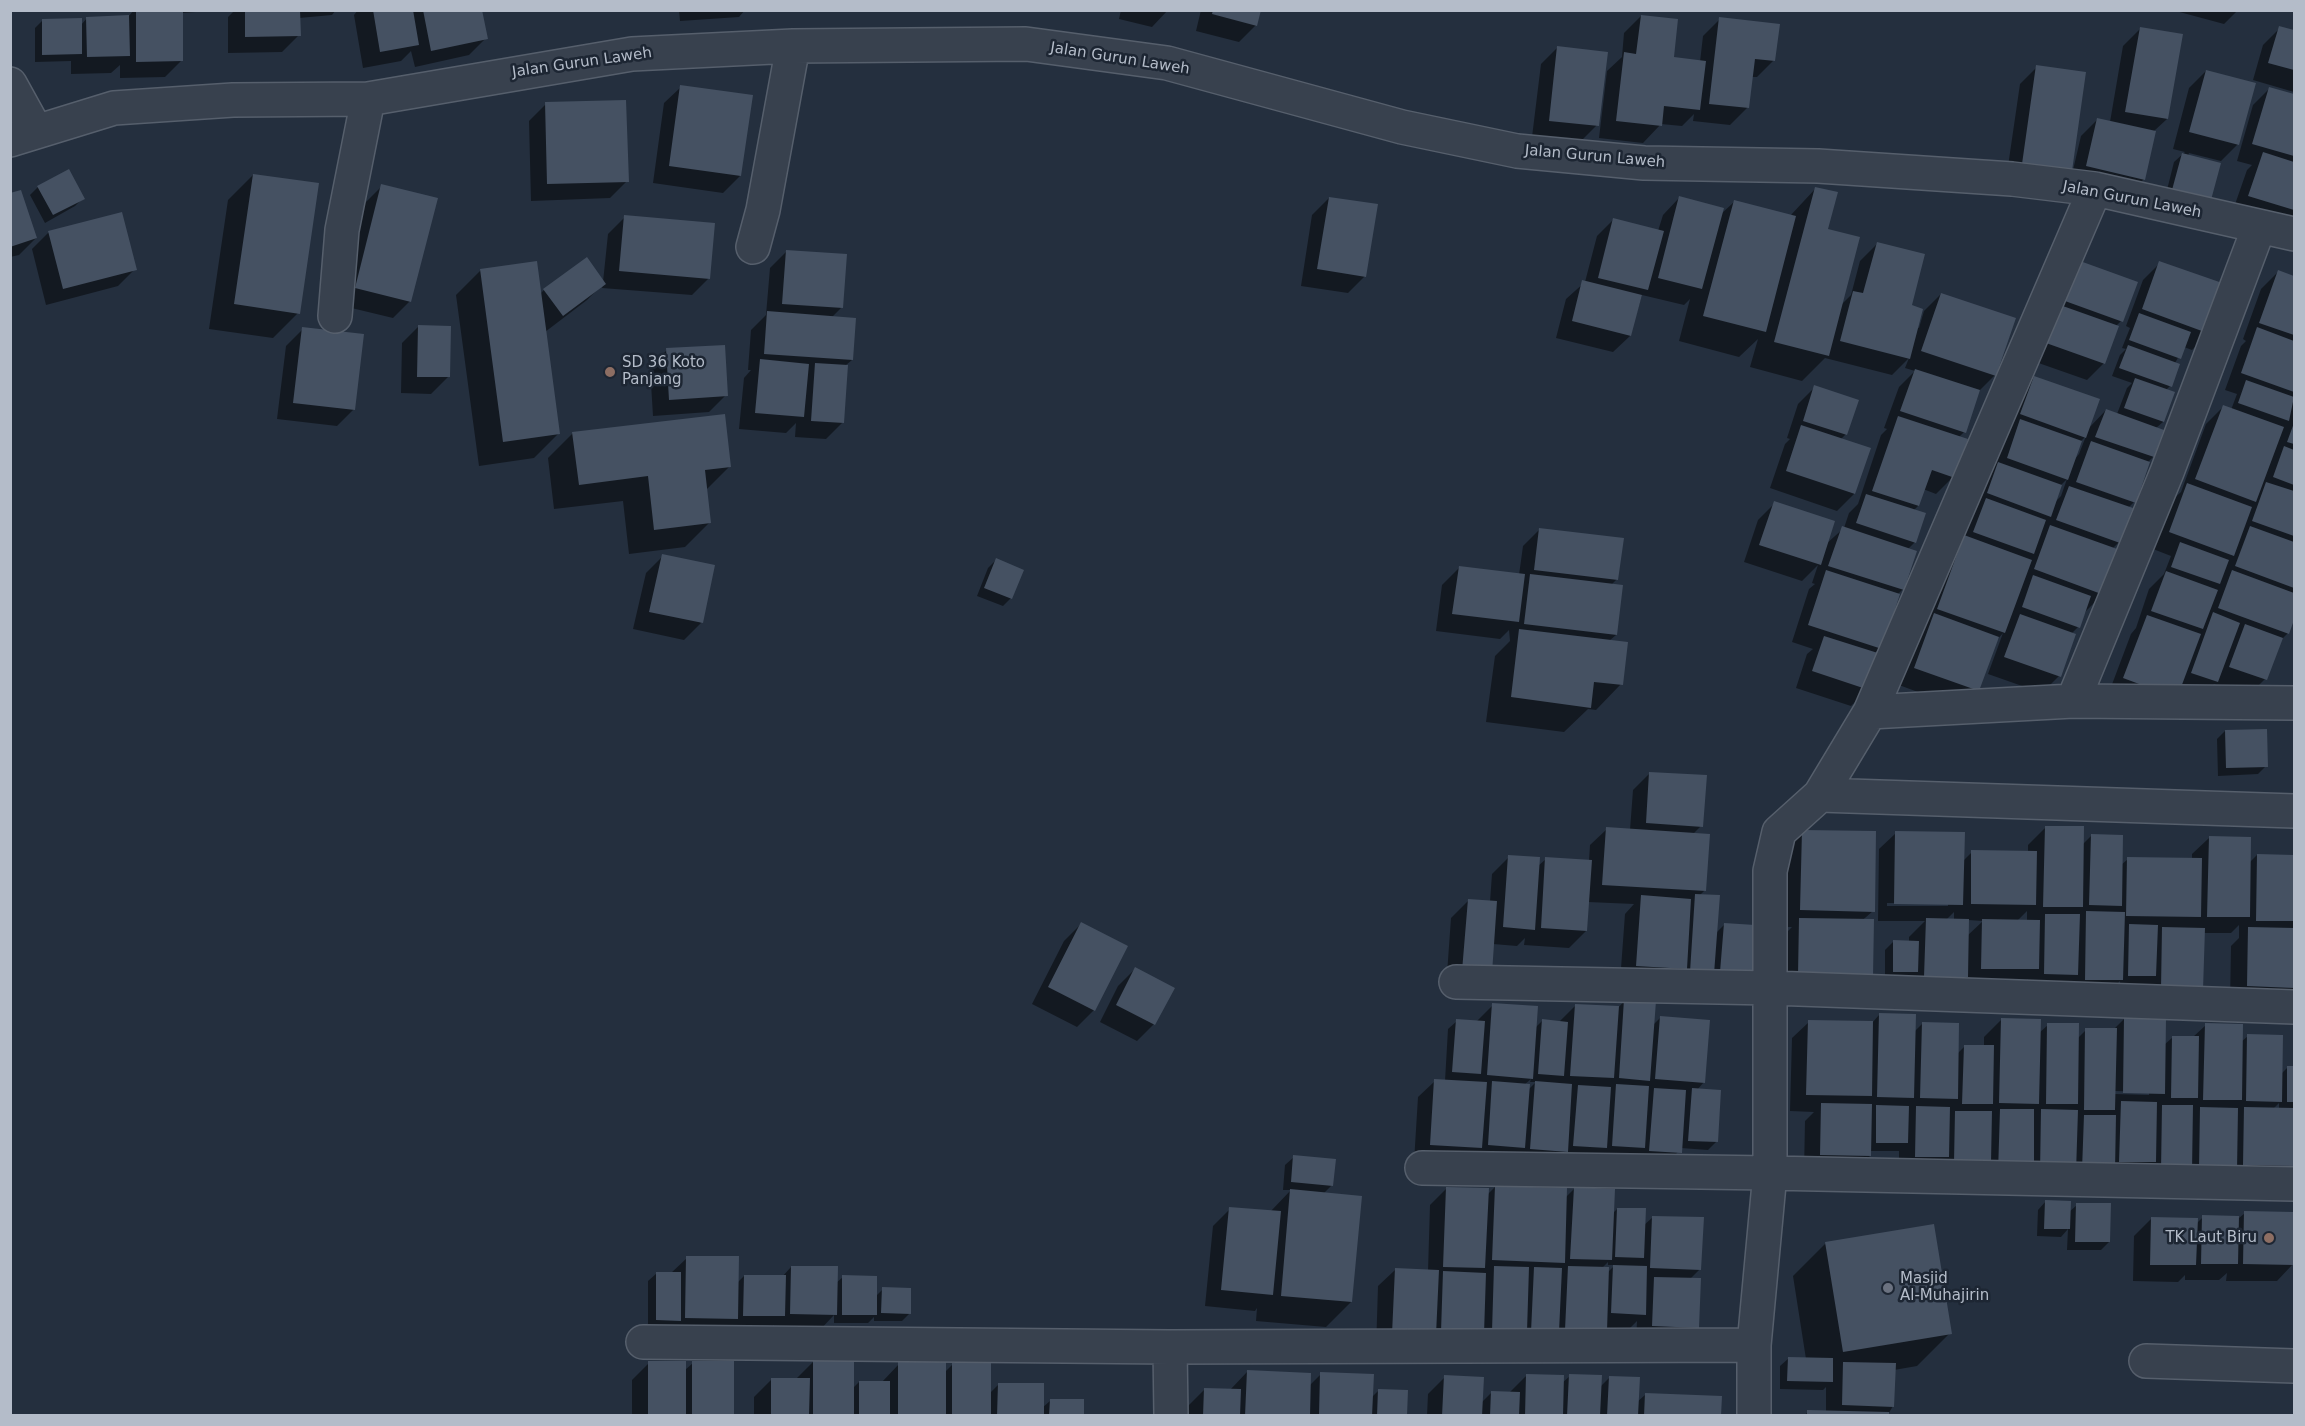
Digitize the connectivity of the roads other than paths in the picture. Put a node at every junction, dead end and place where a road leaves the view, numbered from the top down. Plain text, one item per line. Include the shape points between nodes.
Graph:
1 (793, 46) junction
2 (10, 84) edge
3 (368, 99) junction
4 (23, 136) edge
5 (2095, 189) junction
6 (2259, 227) junction
7 (2295, 234) edge
8 (753, 247) dead end
9 (335, 316) dead end
10 (2293, 700) edge
11 (2073, 701) junction
12 (1870, 712) junction
13 (1820, 795) junction
14 (2295, 811) edge
15 (1456, 982) dead end
16 (1771, 988) junction
17 (2295, 1007) edge
18 (1422, 1168) dead end
19 (1770, 1173) junction
20 (2295, 1184) edge
21 (643, 1342) dead end
22 (1754, 1345) junction
23 (1170, 1347) junction
24 (2146, 1361) dead end
25 (2295, 1366) edge
26 (1171, 1416) edge
27 (1754, 1416) edge

1 - 3 street, Jalan Gurun Laweh via 632,54
1 - 5 street, Jalan Gurun Laweh via 1026,44 1167,63 1402,127 1517,151 1644,163 1829,167 2012,179
1 - 8 street
2 - 4 street
3 - 4 street, Jalan Gurun Laweh via 233,100 114,108
3 - 9 street via 342,230
5 - 6 street, Jalan Gurun Laweh
5 - 12 street
6 - 7 street, Jalan Gurun Laweh
6 - 11 street via 2167,472
10 - 11 street
11 - 12 street
12 - 13 street
13 - 14 street
13 - 16 street via 1779,832 1770,871
15 - 16 street
16 - 17 street
16 - 19 street
18 - 19 street
19 - 20 street
19 - 22 street
21 - 23 street
22 - 23 street
22 - 27 street
23 - 26 street
24 - 25 street

